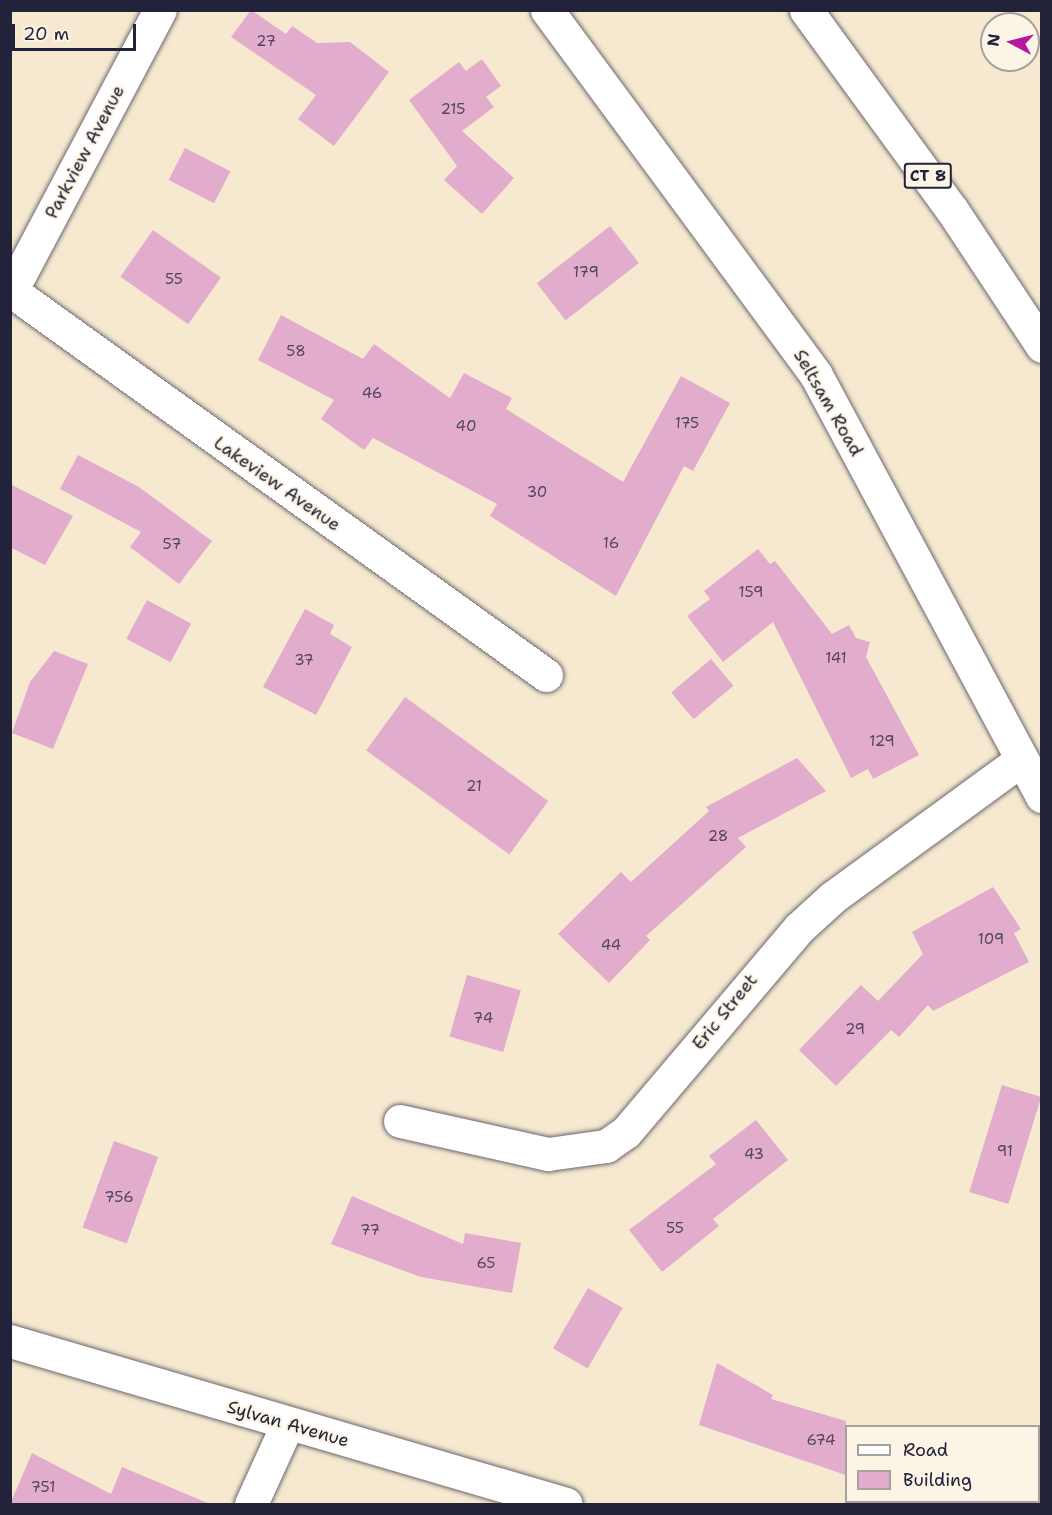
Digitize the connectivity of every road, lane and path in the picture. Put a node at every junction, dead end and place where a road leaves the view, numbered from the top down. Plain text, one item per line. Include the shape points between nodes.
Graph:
1 (160, 10) edge
2 (547, 10) edge
3 (806, 10) edge
4 (11, 291) edge
5 (1041, 346) edge
6 (546, 675) dead end
7 (1021, 760) junction
8 (1041, 795) edge
9 (400, 1121) dead end
10 (10, 1341) edge
11 (287, 1425) junction
12 (250, 1504) edge
13 (566, 1504) edge

1 - 4 main road, Parkview Avenue
2 - 7 main road, Seltsam Road via 816,375
3 - 5 main road, CT 8 via 952,210
4 - 6 main road, Lakeview Avenue
7 - 8 main road, Seltsam Road
7 - 9 main road, Eric Street via 833,897 799,928 626,1132 606,1146 548,1154
10 - 11 main road, Sylvan Avenue
11 - 12 main road
11 - 13 main road, Sylvan Avenue

